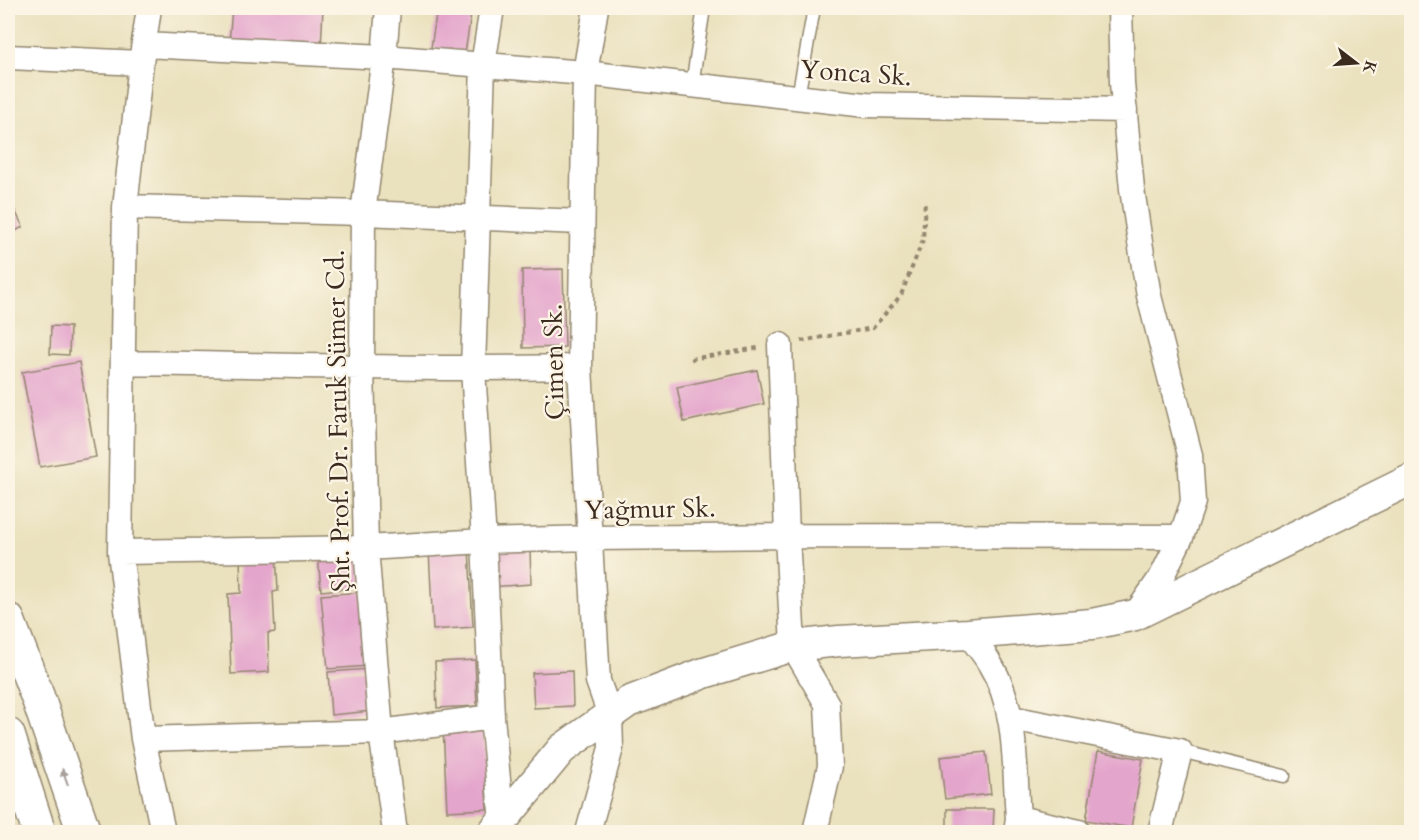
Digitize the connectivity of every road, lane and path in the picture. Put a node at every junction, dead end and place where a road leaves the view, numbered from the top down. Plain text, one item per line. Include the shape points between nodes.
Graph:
1 (149, 8) edge
2 (388, 8) edge
3 (492, 8) edge
4 (596, 8) edge
5 (704, 8) edge
6 (814, 8) edge
7 (1120, 8) edge
8 (142, 54) junction
9 (8, 57) edge
10 (384, 57) junction
11 (483, 65) junction
12 (585, 73) junction
13 (692, 85) junction
14 (798, 97) junction
15 (1125, 110) junction
16 (925, 200) dead end
17 (125, 207) junction
18 (363, 213) junction
19 (477, 219) junction
20 (582, 222) junction
21 (780, 345) junction
22 (691, 359) dead end
23 (123, 363) junction
24 (362, 365) junction
25 (580, 367) junction
26 (473, 369) junction
27 (1412, 479) edge
28 (787, 536) junction
29 (1181, 537) junction
30 (591, 538) junction
31 (484, 541) junction
32 (366, 548) junction
33 (120, 552) junction
34 (1135, 615) junction
35 (8, 620) edge
36 (968, 634) junction
37 (793, 646) junction
38 (610, 715) junction
39 (492, 717) junction
40 (1011, 718) junction
41 (381, 732) junction
42 (8, 735) edge
43 (143, 739) junction
44 (1180, 751) junction
45 (1284, 776) dead end
46 (1017, 825) edge
47 (498, 827) edge
48 (39, 832) edge
49 (84, 832) edge
50 (163, 832) edge
51 (395, 832) edge
52 (588, 832) edge
53 (815, 832) edge
54 (1079, 832) edge
55 (1160, 832) edge

1 - 8 street
2 - 10 street, Şht. Prof. Dr. Faruk Sümer Cd.
3 - 11 street
4 - 12 street, Çimen Sk.
5 - 13 lane
6 - 14 lane
7 - 15 street
8 - 9 street, Yonca Sk.
8 - 10 street, Yonca Sk.
8 - 17 street
10 - 11 street, Yonca Sk.
10 - 18 street, Şht. Prof. Dr. Faruk Sümer Cd.
11 - 12 street, Yonca Sk.
11 - 19 street
12 - 13 street, Yonca Sk.
12 - 20 street, Çimen Sk.
13 - 14 street, Yonca Sk.
14 - 15 street, Yonca Sk. via 866,105
15 - 29 street via 1132,189 1149,296 1190,456 1193,502
16 - 21 path via 923,240 901,295 873,328
17 - 18 street
17 - 23 street
18 - 19 street
18 - 24 street, Şht. Prof. Dr. Faruk Sümer Cd.
19 - 20 street
19 - 26 street
20 - 25 street, Çimen Sk.
21 - 22 path
21 - 28 street
23 - 24 street
23 - 33 street
24 - 26 street
24 - 32 street, Şht. Prof. Dr. Faruk Sümer Cd.
25 - 26 street
25 - 30 street, Çimen Sk.
26 - 31 street
27 - 34 street
28 - 29 street, Yağmur Sk.
28 - 30 street, Yağmur Sk.
28 - 37 street
29 - 34 street via 1162,576
30 - 31 street, Yağmur Sk.
30 - 38 street, Çimen Sk. via 598,681
31 - 32 street, Yağmur Sk.
31 - 39 street
32 - 33 street, Yağmur Sk.
32 - 41 street, Şht. Prof. Dr. Faruk Sümer Cd.
33 - 43 street
34 - 36 street via 1092,624
49 -> 35 highway
36 - 37 street
36 - 40 street via 991,664
37 - 38 street via 704,673 628,702
37 - 53 street via 827,704 830,766
38 - 47 street via 562,749
38 - 52 street, Çimen Sk. via 611,747
39 - 41 street
39 - 47 street
40 - 44 street
40 - 46 street
41 - 43 street
41 - 51 street, Şht. Prof. Dr. Faruk Sümer Cd.
42 - 48 highway
43 - 50 street
44 - 45 lane
44 - 55 street
46 - 54 street

